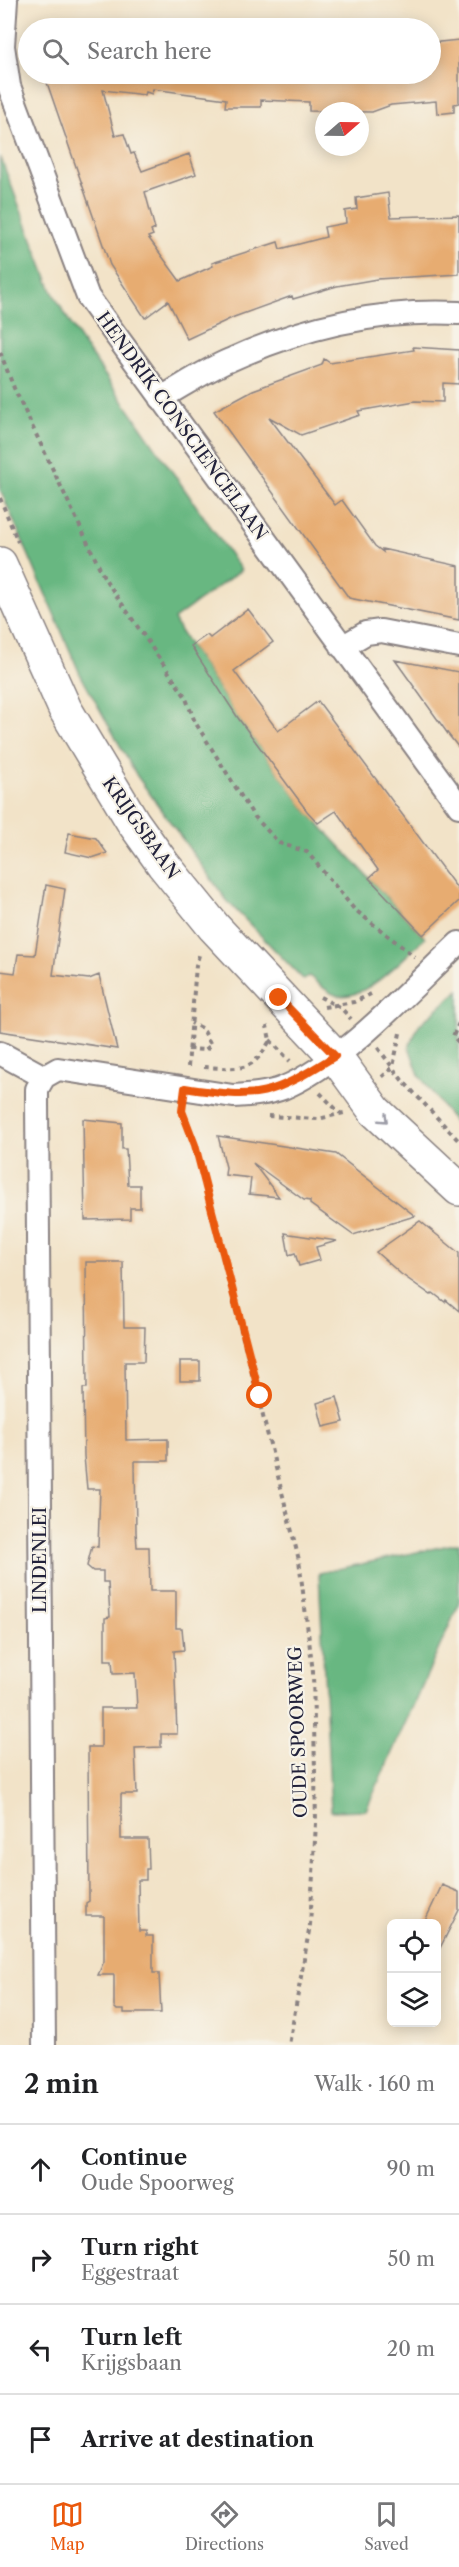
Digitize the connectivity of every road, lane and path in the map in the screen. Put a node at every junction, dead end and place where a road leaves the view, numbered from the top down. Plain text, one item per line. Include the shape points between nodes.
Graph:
1 (6, 0) edge
2 (459, 313) edge
3 (0, 352) edge
4 (161, 398) junction
5 (0, 498) edge
6 (9, 554) edge
7 (342, 646) junction
8 (459, 646) edge
9 (459, 806) edge
10 (459, 943) edge
11 (200, 952) dead end
12 (409, 952) dead end
13 (377, 990) dead end
14 (333, 1004) junction
15 (295, 1014) junction
16 (190, 1023) junction
17 (459, 1023) edge
18 (363, 1032) junction
19 (270, 1040) dead end
20 (459, 1043) edge
21 (188, 1049) junction
22 (0, 1053) edge
23 (335, 1056) junction
24 (187, 1076) junction
25 (44, 1077) junction
26 (459, 1141) edge
27 (459, 1161) edge
28 (459, 1189) edge
29 (44, 2045) edge
30 (289, 2045) edge

1 - 4 street, HENDRIK CONSCIENCELAAN via 3,46 9,86 42,179 88,297
2 - 4 street via 371,317 296,334 228,360
3 - 12 path via 105,579 185,696 195,722 253,815 279,843 307,852 354,909
4 - 7 street, HENDRIK CONSCIENCELAAN
5 - 6 path
6 - 15 main road, KRIJGSBAAN via 65,709 133,822 214,927
7 - 8 street via 366,633 381,631
7 - 9 street, HENDRIK CONSCIENCELAAN
10 - 18 street
11 - 16 path, OUDE SPOORWEG
13 - 14 path via 364,999
14 - 15 path
14 - 15 path
14 - 18 path
15 - 23 main road, KRIJGSBAAN
16 - 21 path, OUDE SPOORWEG
16 - 21 path via 203,1029 211,1045 206,1050
17 - 20 path via 453,1036
18 - 23 street
18 - 26 path
19 - 24 path via 254,1063 245,1068
21 - 24 path, OUDE SPOORWEG
22 - 25 street
23 - 24 street via 284,1088 261,1094 233,1096
23 - 27 main road, KRIJGSBAAN via 392,1096
23 -> 28 main road, KRIJGSBAAN via 375,1111
24 - 25 street via 58,1069
24 - 30 path, OUDE SPOORWEG via 182,1111 195,1145 299,1560 313,1672 316,1822 310,1925
25 - 29 street, LINDENLEI via 37,1089 37,1101

